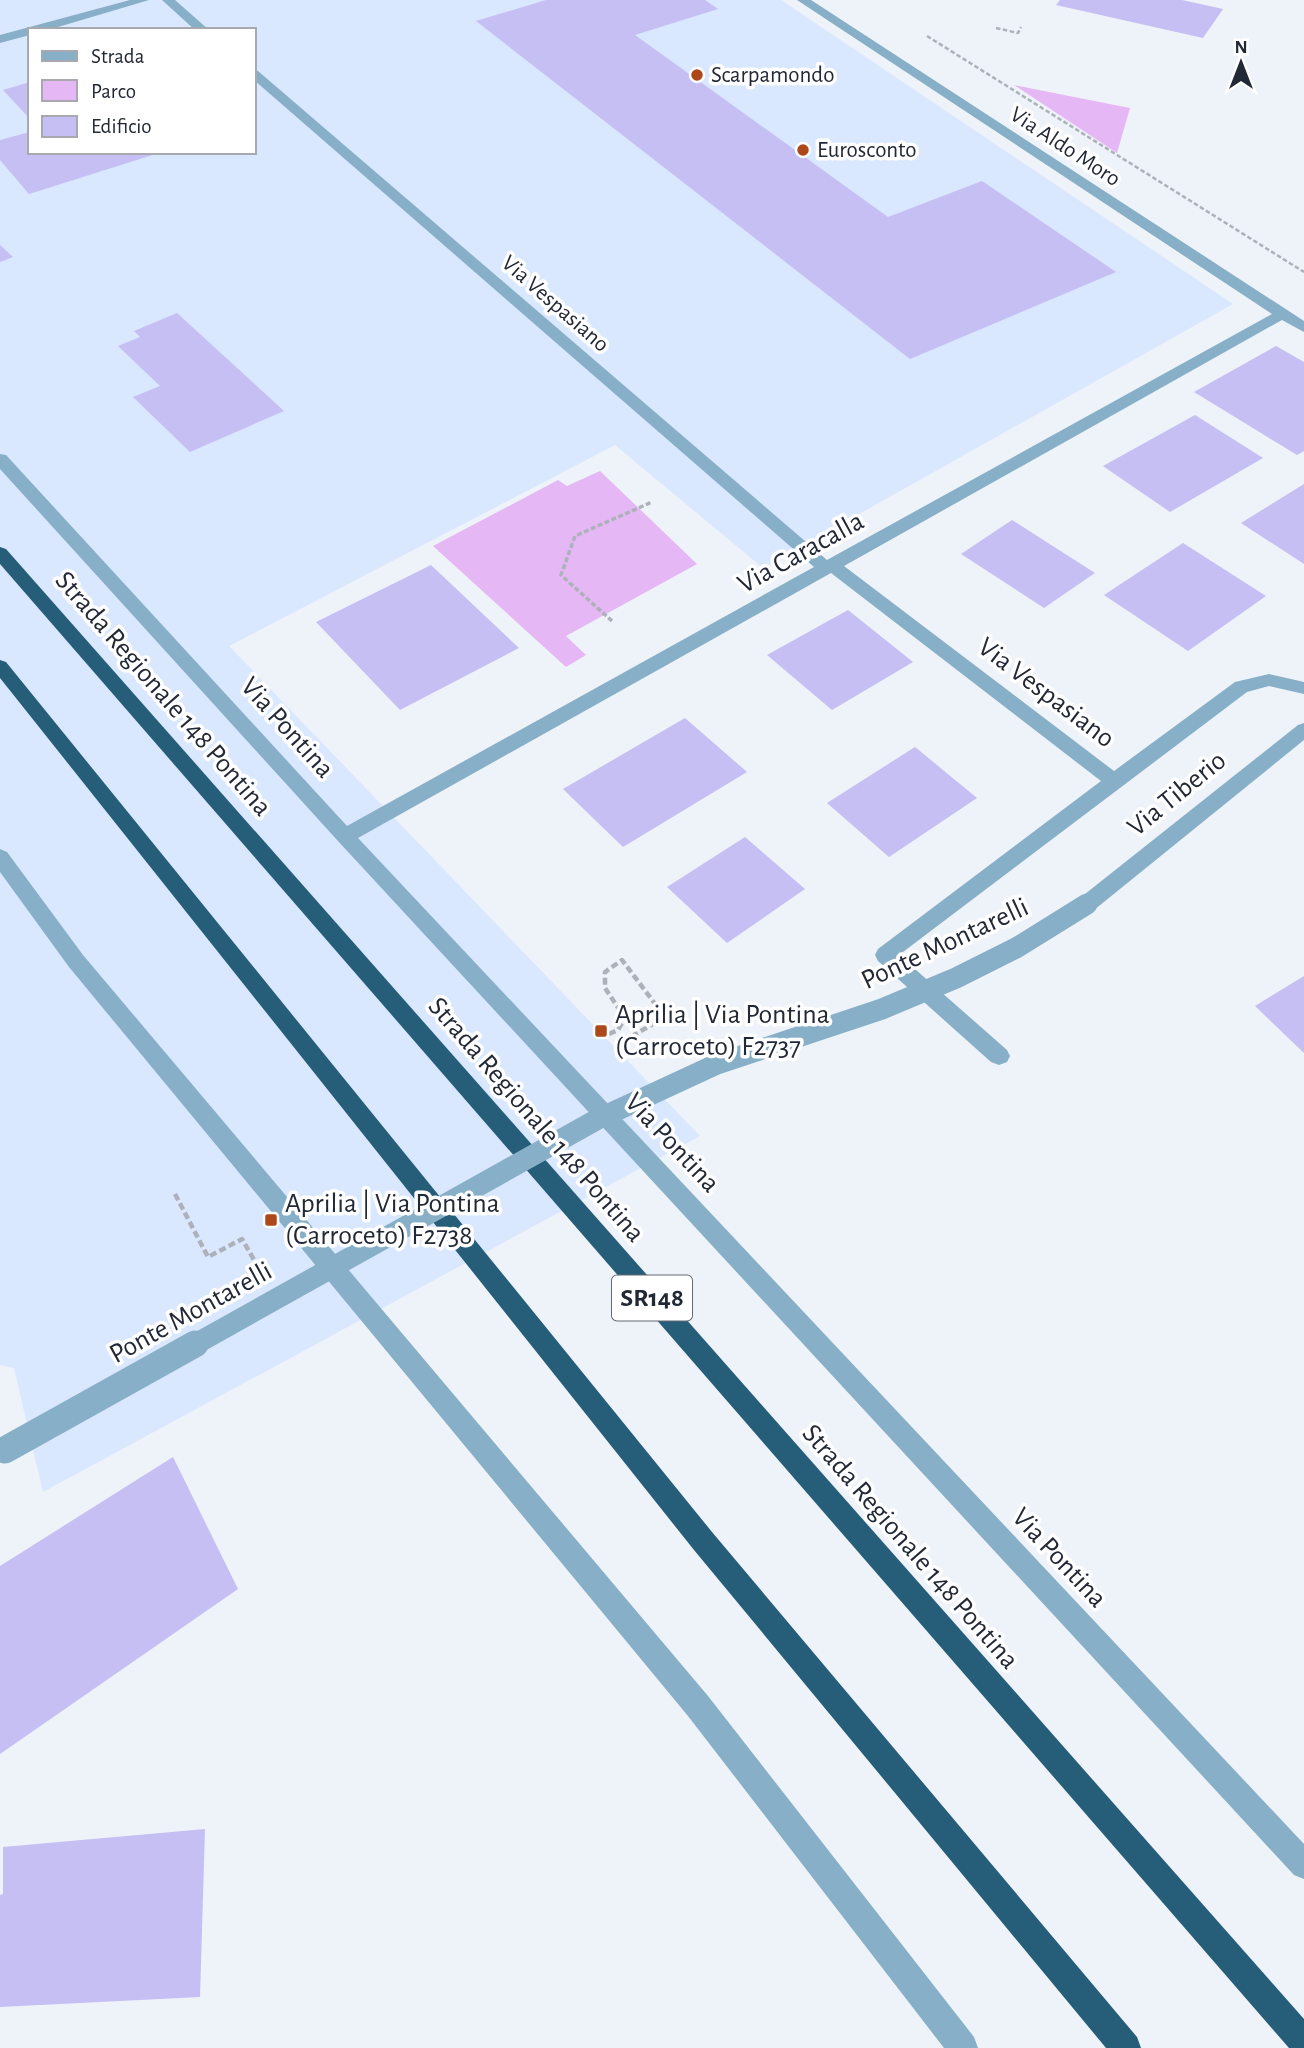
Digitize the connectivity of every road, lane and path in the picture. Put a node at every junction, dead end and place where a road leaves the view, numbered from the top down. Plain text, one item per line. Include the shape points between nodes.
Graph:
1 (143, 0) edge
2 (168, 0) edge
3 (803, 0) edge
4 (1021, 27) dead end
5 (39, 28) edge
6 (201, 28) edge
7 (996, 29) dead end
8 (28, 31) edge
9 (925, 34) dead end
10 (0, 39) edge
11 (256, 76) edge
12 (1304, 272) edge
13 (1282, 314) junction
14 (1304, 328) edge
15 (0, 459) edge
16 (652, 502) dead end
17 (0, 553) edge
18 (830, 568) junction
19 (612, 621) dead end
20 (0, 666) edge
21 (1304, 688) edge
22 (1304, 730) edge
23 (1114, 781) junction
24 (345, 835) junction
25 (0, 858) edge
26 (1087, 904) joint
27 (609, 1034) dead end
28 (999, 1056) dead end
29 (671, 1083) junction
30 (175, 1194) dead end
31 (276, 1299) junction
32 (2, 1451) edge
33 (1304, 1866) edge
34 (1304, 2042) edge
35 (963, 2048) edge
36 (1126, 2048) edge

1 - 5 street
2 - 6 street
3 - 13 street, Via Aldo Moro
4 - 7 path via 1018,33
8 - 10 street
9 - 12 path
11 - 18 street, Via Vespasiano
13 - 14 street, Via Aldo Moro
13 - 18 street, Via Caracalla
15 - 24 street, Via Pontina
16 - 19 path via 575,536 561,575
17 - 34 highway, Strada Regionale 148 Pontina / SR148
18 - 23 street, Via Vespasiano
18 - 24 street, Via Caracalla
20 - 36 highway via 703,1541
21 - 23 street, Via Vespasiano via 1269,680 1241,687
22 - 26 street, Via Tiberio
23 - 28 street via 885,955
24 - 33 street, Via Pontina
25 - 35 street via 76,961 698,1706
26 - 29 street, Ponte Montarelli, bridge via 956,978 882,1009 766,1045
27 - 29 path via 618,1030 625,1018 605,988 605,972 622,960 666,1017 634,1035
29 - 31 street, Ponte Montarelli, bridge via 596,1119
30 - 31 path via 208,1257 242,1239
31 - 32 street, Ponte Montarelli, bridge

